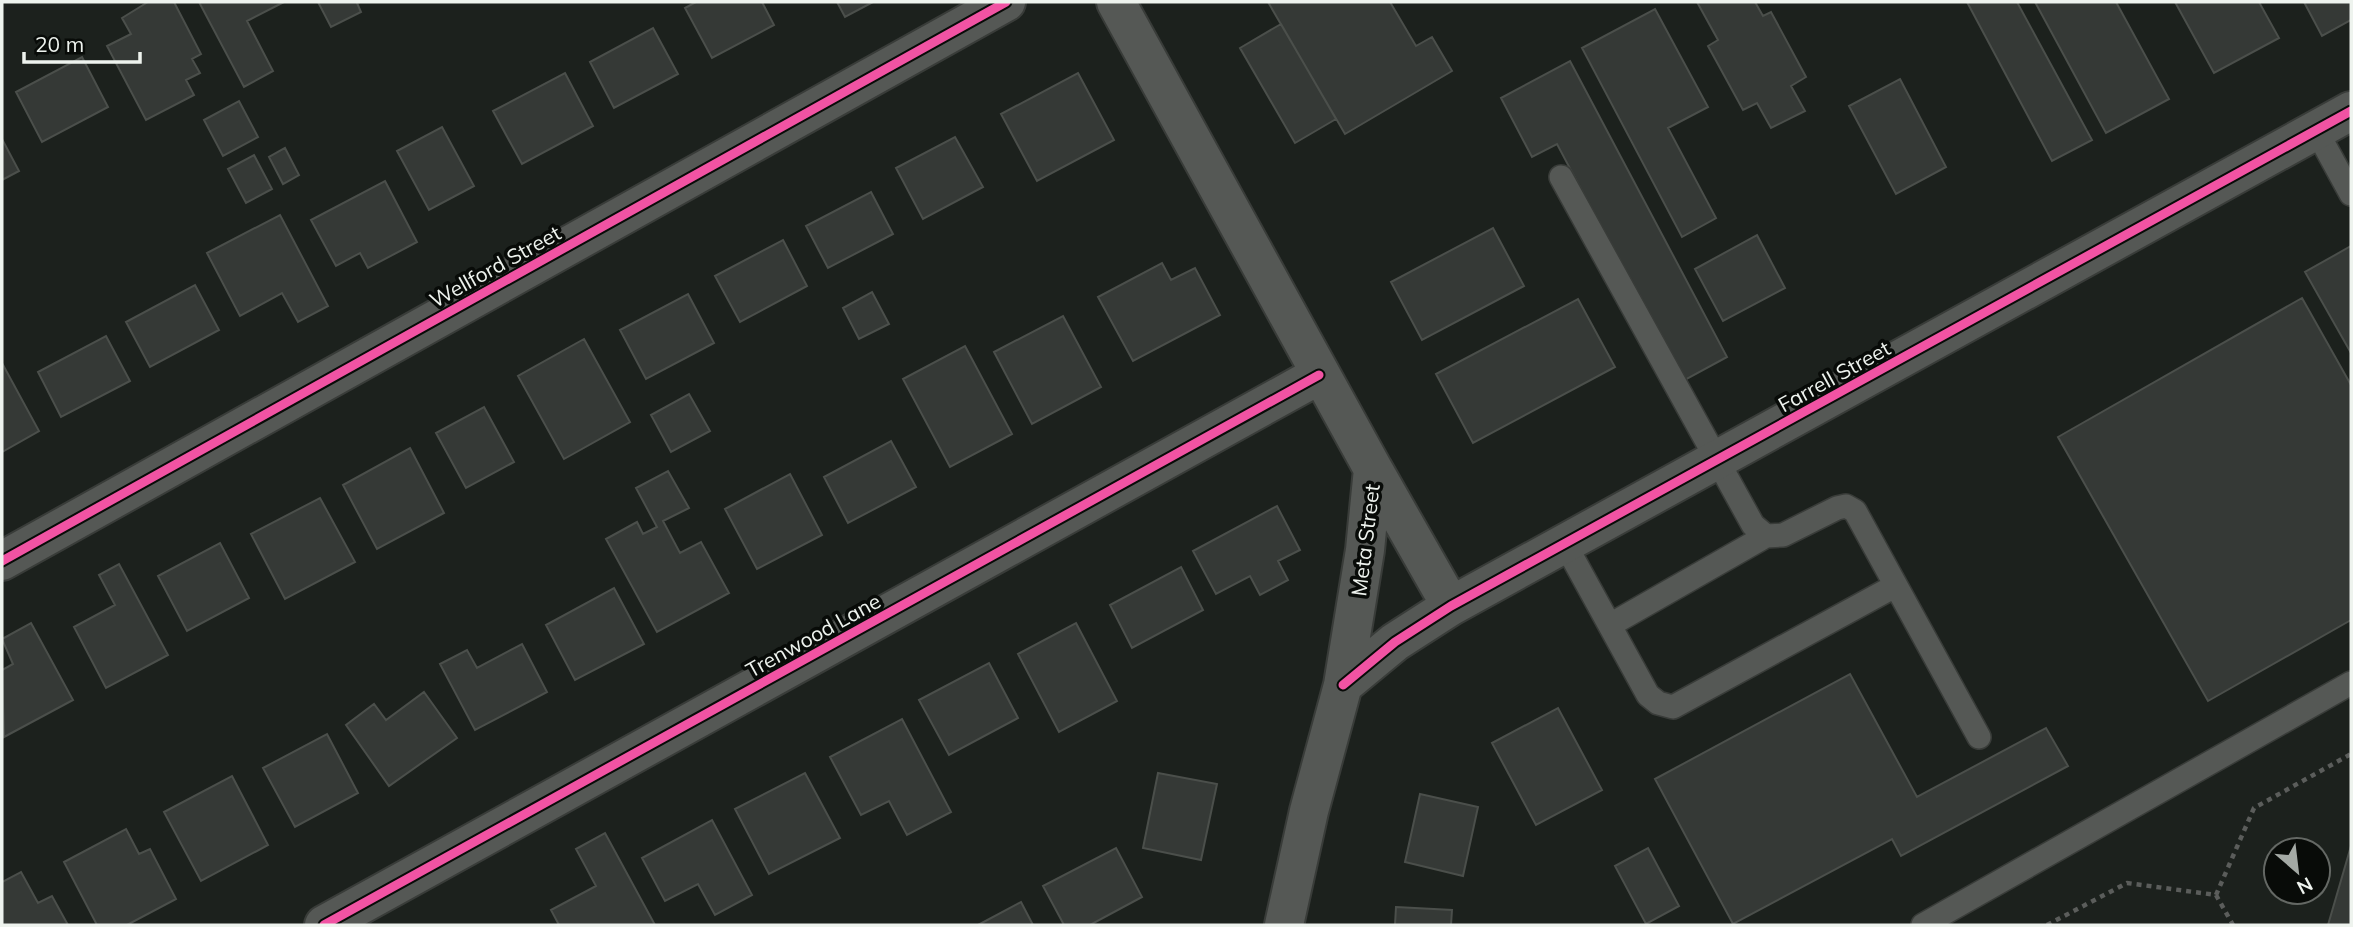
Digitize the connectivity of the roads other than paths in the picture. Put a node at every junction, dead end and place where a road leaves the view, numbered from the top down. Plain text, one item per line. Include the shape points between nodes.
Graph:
1 (1006, 2) edge
2 (1116, 2) edge
3 (2351, 111) edge
4 (2316, 130) junction
5 (1560, 177) dead end
6 (2351, 194) edge
7 (1319, 375) junction
8 (1718, 461) junction
9 (1373, 469) junction
10 (1766, 536) junction
11 (1565, 544) junction
12 (2, 561) edge
13 (1895, 586) junction
14 (1451, 606) junction
15 (1610, 625) junction
16 (2351, 683) edge
17 (1343, 685) junction
18 (1979, 737) dead end
19 (324, 925) edge
20 (1284, 925) edge
21 (1923, 925) edge

1 - 12 street, Wellford Street
2 - 7 street, Meta Street
3 - 4 street, Farrell Street
4 - 6 lane
4 - 8 street, Farrell Street
5 - 8 lane
7 - 9 street, Meta Street
7 - 19 street, Trenwood Lane
8 - 10 lane via 1753,525
8 - 11 street, Farrell Street
9 - 14 street
9 - 17 street, Meta Street
10 - 13 lane via 1783,535 1846,506 1855,511
10 - 15 lane
11 - 14 street, Farrell Street
11 - 15 lane
13 - 15 lane via 1673,707 1648,695
13 - 18 lane
14 - 17 street, Farrell Street via 1395,642
16 - 21 lane
17 - 20 street, Meta Street via 1308,811

